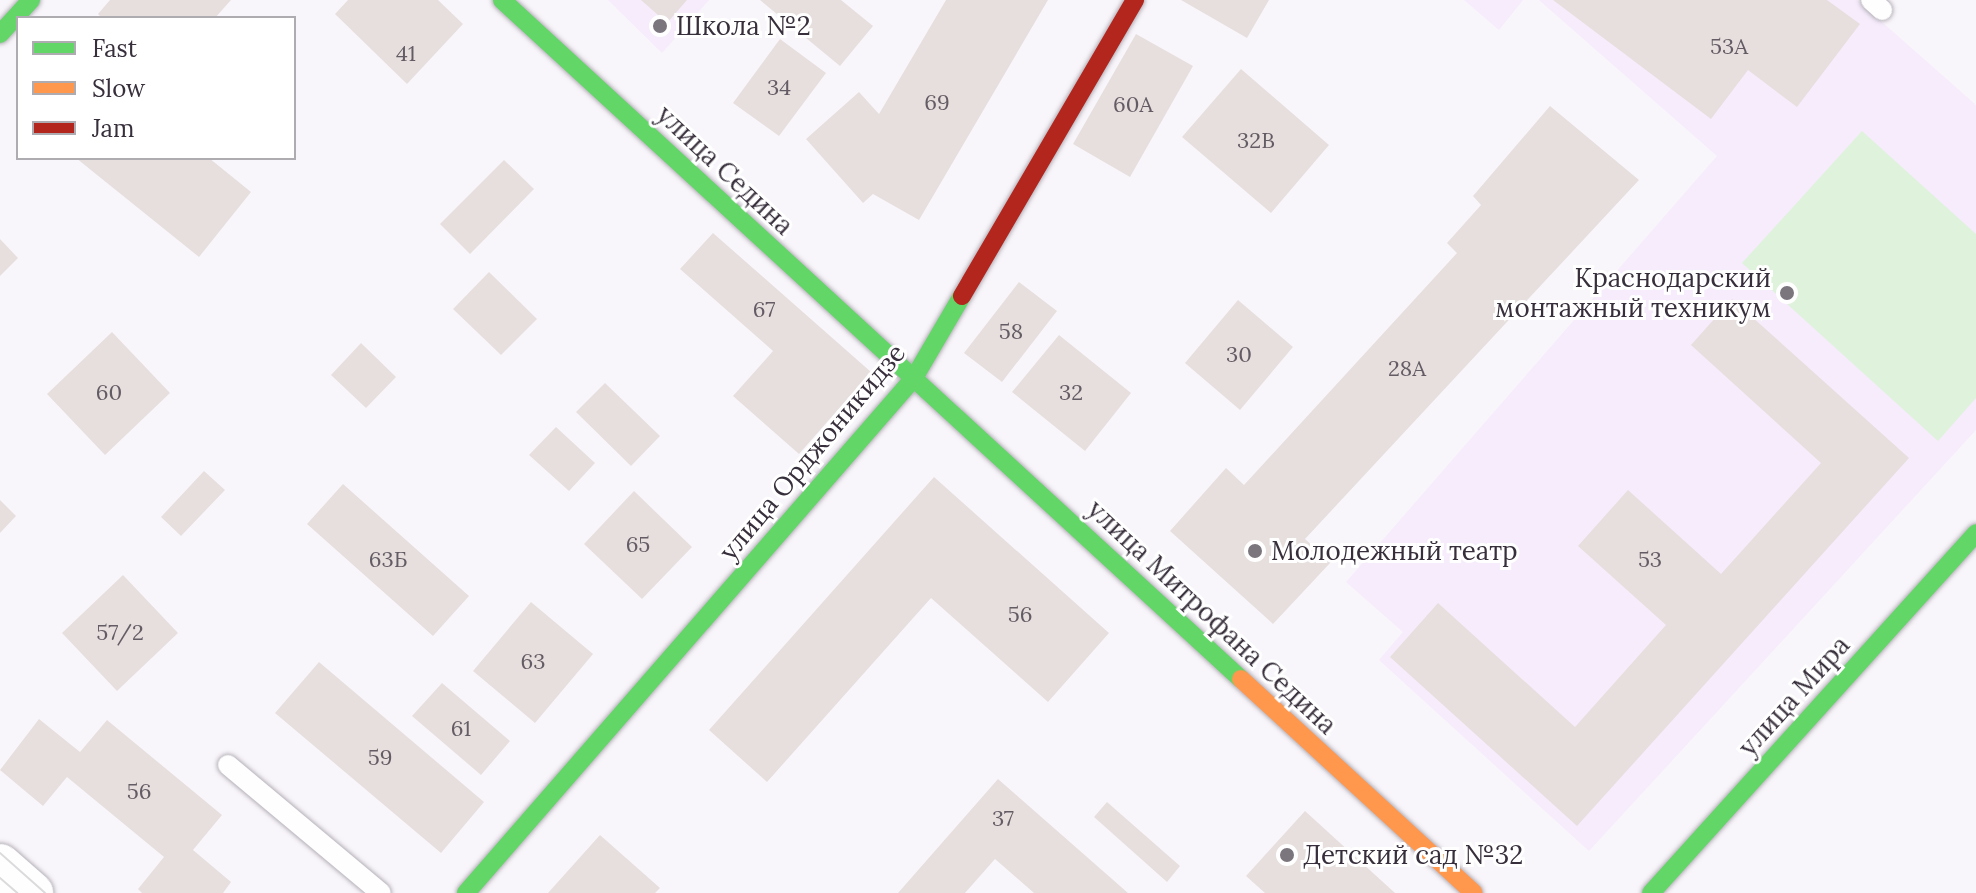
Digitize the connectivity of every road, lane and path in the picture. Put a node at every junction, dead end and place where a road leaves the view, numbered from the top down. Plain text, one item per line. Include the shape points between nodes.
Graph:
1 (31, 0) edge
2 (502, 0) edge
3 (1135, 0) edge
4 (16, 16) edge
5 (16, 16) edge
6 (0, 34) edge
7 (914, 378) junction
8 (1976, 533) edge
9 (228, 765) dead end
10 (0, 865) edge
11 (32, 893) edge
12 (381, 893) edge
13 (466, 893) edge
14 (1474, 893) edge
15 (1651, 893) edge

1 - 4 street
2 - 7 street, улица Седина
3 - 7 street, улица Орджоникидзе
5 - 6 street
7 - 13 street, улица Орджоникидзе
7 - 14 street, улица Митрофана Седина
8 - 15 street, улица Мира
9 - 12 lane
10 - 11 street

